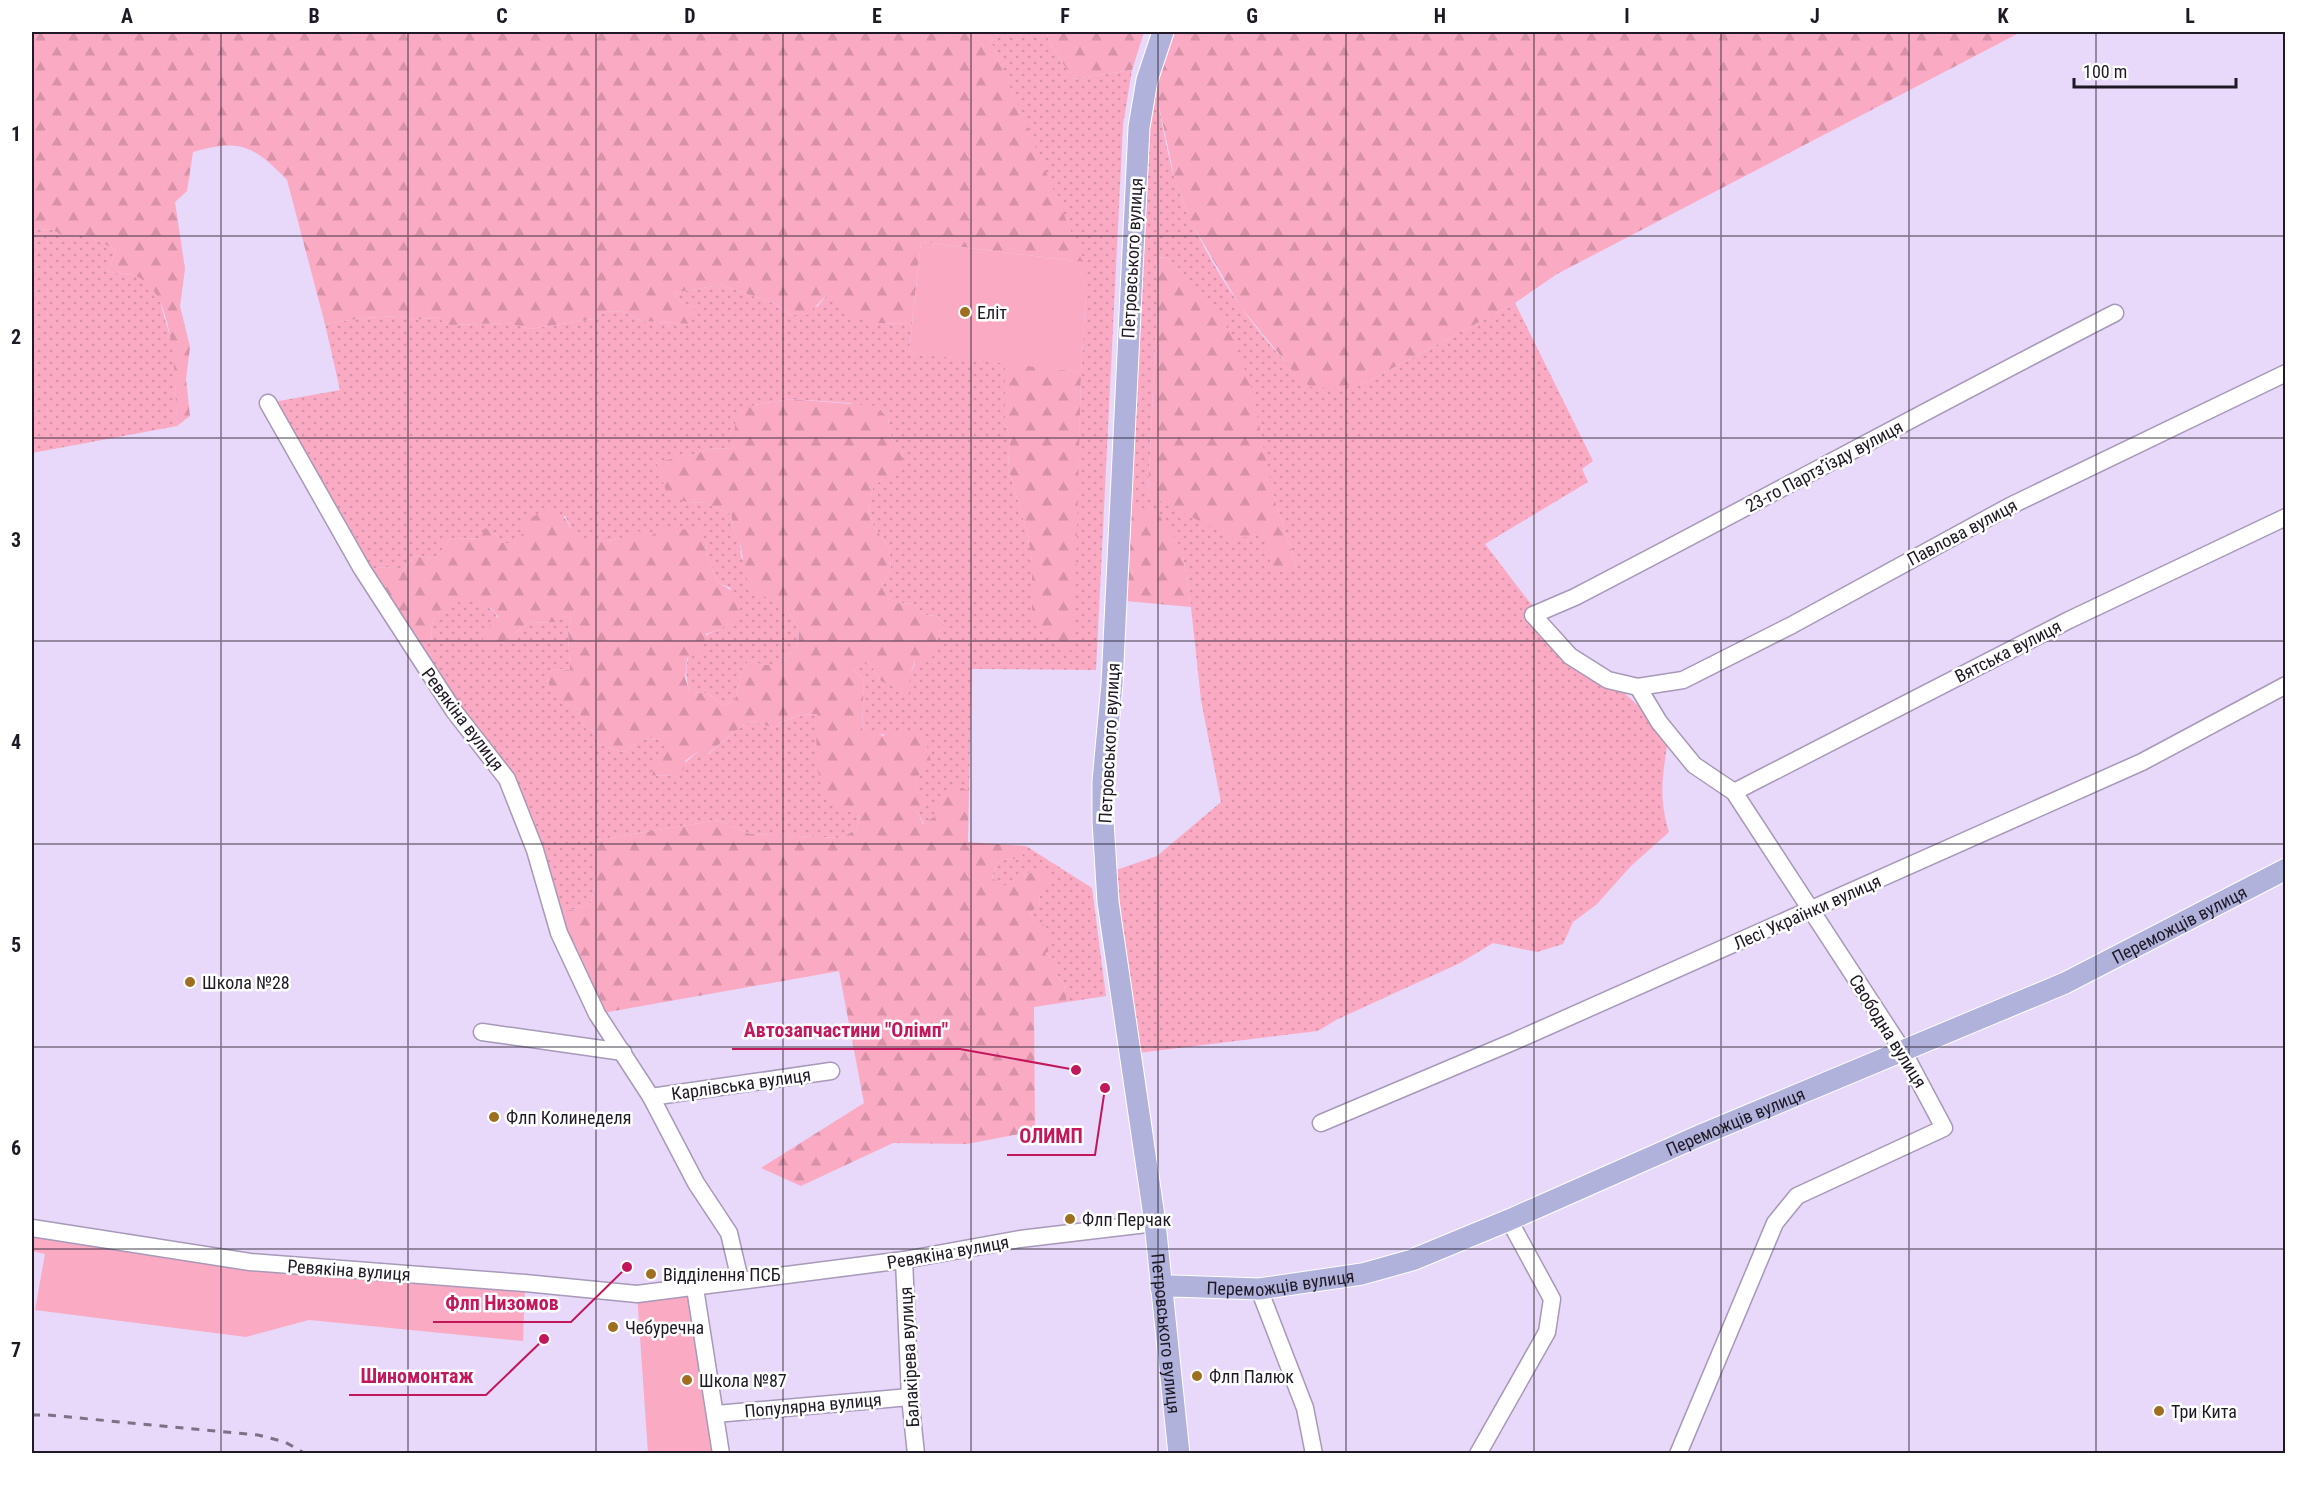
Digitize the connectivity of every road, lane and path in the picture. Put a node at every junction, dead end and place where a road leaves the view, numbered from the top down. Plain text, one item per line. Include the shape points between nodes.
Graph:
1 (1163, 32) edge
2 (2115, 313) dead end
3 (2286, 373) edge
4 (268, 403) dead end
5 (2286, 517) edge
6 (2286, 686) edge
7 (1638, 687) junction
8 (1734, 792) junction
9 (2286, 869) edge
10 (1811, 910) junction
11 (482, 1032) dead end
12 (1903, 1051) junction
13 (623, 1052) junction
14 (831, 1071) dead end
15 (651, 1097) junction
16 (1321, 1123) dead end
17 (1509, 1220) junction
18 (1155, 1223) junction
19 (32, 1228) edge
20 (904, 1260) junction
21 (740, 1280) junction
22 (695, 1288) junction
23 (1161, 1288) junction
24 (1259, 1289) junction
25 (910, 1397) junction
26 (716, 1414) junction
27 (721, 1454) edge
28 (916, 1454) edge
29 (1179, 1454) edge
30 (1314, 1454) edge
31 (1478, 1454) edge
32 (1678, 1454) edge

1 - 18 main road, Петровського вулиця via 1139,127 1113,684 1103,781 1108,902
2 - 7 street, 23-го Партз’їзду вулиця via 1575,597 1533,615 1570,656 1608,680
3 - 7 street, Павлова вулиця via 2010,506 1683,680
4 - 13 street, Ревякіна вулиця via 368,579 454,711 507,779 535,850 559,933 597,1014
5 - 8 street, Вятська вулиця via 2069,620
6 - 10 street, Лесі Українки вулиця via 2142,762
7 - 8 street, Свободна вулиця via 1659,722 1694,765
8 - 10 street, Свободна вулиця
9 - 12 main road, Переможців вулиця via 2065,983
10 - 12 street, Свободна вулиця
10 - 16 street, Лесі Українки вулиця
11 - 13 street
12 - 17 main road, Переможців вулиця
12 - 32 street, Свободна вулиця via 1944,1128 1797,1196 1775,1223
13 - 15 street, Ревякіна вулиця
14 - 15 street, Карлівська вулиця
15 - 21 street, Ревякіна вулиця via 696,1183 729,1233
17 - 24 main road, Переможців вулиця via 1412,1260 1372,1271
17 - 31 street via 1552,1299 1547,1332
18 - 20 street, Ревякіна вулиця via 1020,1239
18 - 23 main road, Петровського вулиця
19 - 22 street, Ревякіна вулиця via 250,1262 637,1294
20 - 21 street, Ревякіна вулиця
20 - 25 street, Балакірева вулиця
21 - 22 street, Ревякіна вулиця
22 - 26 street
23 - 24 main road, Переможців вулиця
23 - 29 main road, Петровського вулиця
24 - 30 street via 1305,1408
25 - 26 street, Популярна вулиця
25 - 28 street, Балакірева вулиця
26 - 27 street

